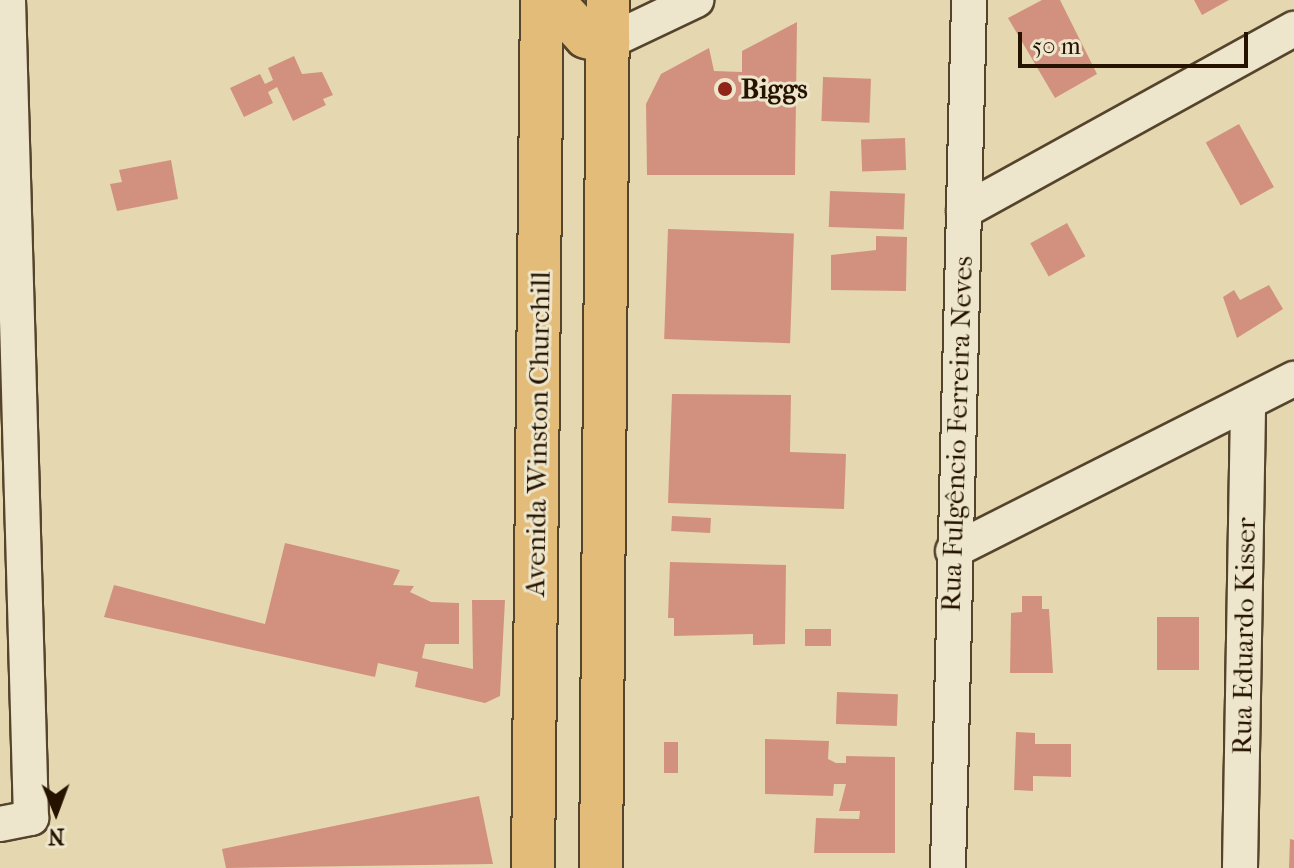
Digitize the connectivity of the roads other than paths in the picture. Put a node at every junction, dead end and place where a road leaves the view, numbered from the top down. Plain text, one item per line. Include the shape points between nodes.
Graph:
1 (8, 0) edge
2 (542, 0) edge
3 (552, 0) edge
4 (608, 0) edge
5 (696, 0) edge
6 (969, 0) edge
7 (1294, 29) edge
8 (608, 42) junction
9 (964, 211) junction
10 (7, 217) edge
11 (1294, 379) edge
12 (1248, 404) junction
13 (13, 527) edge
14 (953, 551) junction
15 (16, 821) edge
16 (533, 868) edge
17 (601, 868) edge
18 (948, 868) edge
19 (1240, 868) edge

1 - 10 street
2 - 16 main road, Avenida Winston Churchill
3 - 8 main road via 586,37
4 - 8 main road
5 - 8 street
6 - 9 street, Rua Fulgêncio Ferreira Neves
7 - 9 street
8 - 17 main road
9 - 14 street, Rua Fulgêncio Ferreira Neves
10 - 13 street
11 - 12 street
12 - 14 street
12 - 19 street, Rua Eduardo Kisser
13 - 15 street
14 - 18 street, Rua Fulgêncio Ferreira Neves

